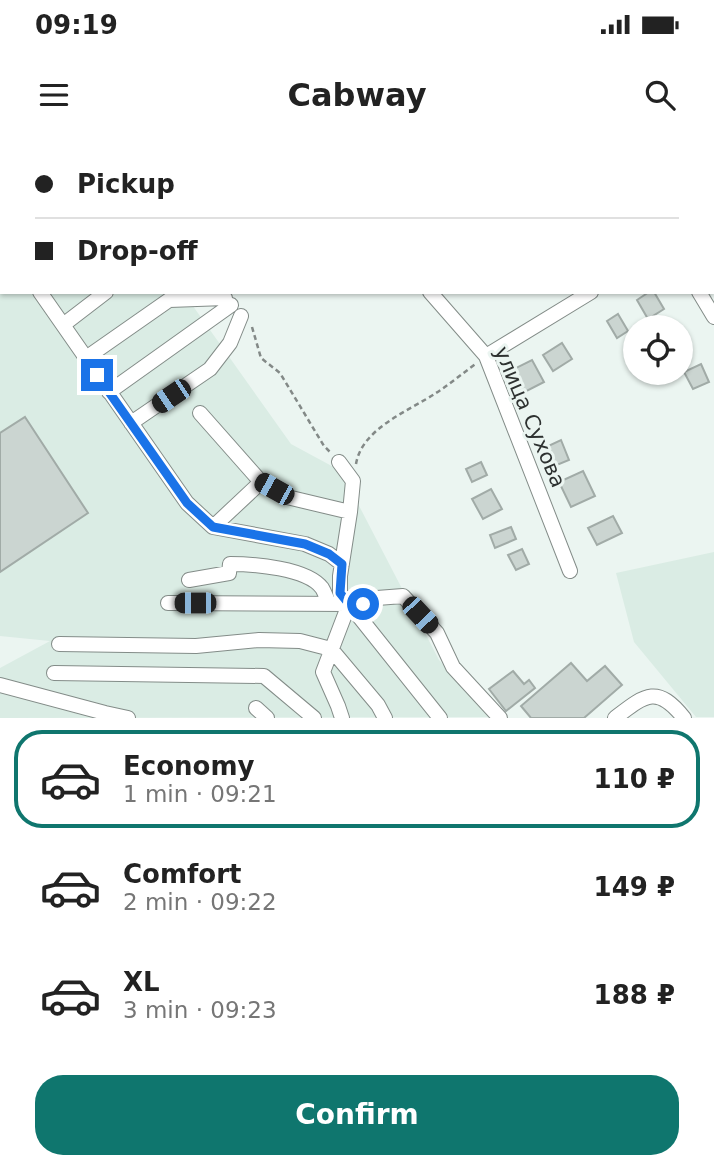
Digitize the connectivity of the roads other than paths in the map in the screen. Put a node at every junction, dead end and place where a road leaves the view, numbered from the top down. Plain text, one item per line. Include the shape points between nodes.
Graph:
1 (41, 294) edge
2 (103, 294) edge
3 (432, 294) edge
4 (588, 294) edge
5 (700, 294) edge
6 (232, 306) junction
7 (714, 317) edge
8 (63, 325) junction
9 (486, 356) junction
10 (86, 358) junction
11 (109, 392) junction
12 (200, 413) dead end
13 (131, 422) junction
14 (340, 462) road end
15 (261, 482) junction
16 (350, 512) junction
17 (213, 527) junction
18 (342, 564) junction
19 (570, 571) dead end
20 (189, 580) dead end
21 (168, 603) dead end
22 (329, 604) junction
23 (349, 604) junction
24 (59, 644) dead end
25 (331, 649) junction
26 (54, 673) dead end
27 (0, 685) edge
28 (128, 718) edge
29 (314, 718) edge
30 (342, 718) edge
31 (385, 718) edge
32 (440, 718) edge
33 (500, 718) edge
34 (615, 718) edge
35 (684, 718) edge

1 - 8 street
2 - 8 street
3 - 9 street, улица Сухова
4 - 9 street
5 - 7 street
6 - 10 street via 169,300
6 - 11 street
6 - 13 street via 230,344 211,369
8 - 10 street
9 - 19 street, улица Сухова
10 - 11 street
11 - 13 street
12 - 15 street
13 - 17 street via 187,503
14 - 16 street via 353,481
15 - 16 street via 287,497
15 - 17 street
16 - 18 street
17 - 18 street via 305,544
18 - 23 street via 340,593
20 - 22 street via 229,573 230,565 287,570 310,578 321,587
21 - 22 street
22 - 23 street
23 - 25 street
23 - 32 street
23 - 33 street via 403,597 437,633 453,667
24 - 25 street via 196,646 259,640 300,641
25 - 30 street via 323,672
25 - 31 street
26 - 29 street via 264,676
27 - 28 street
34 - 35 street via 652,696 672,702

